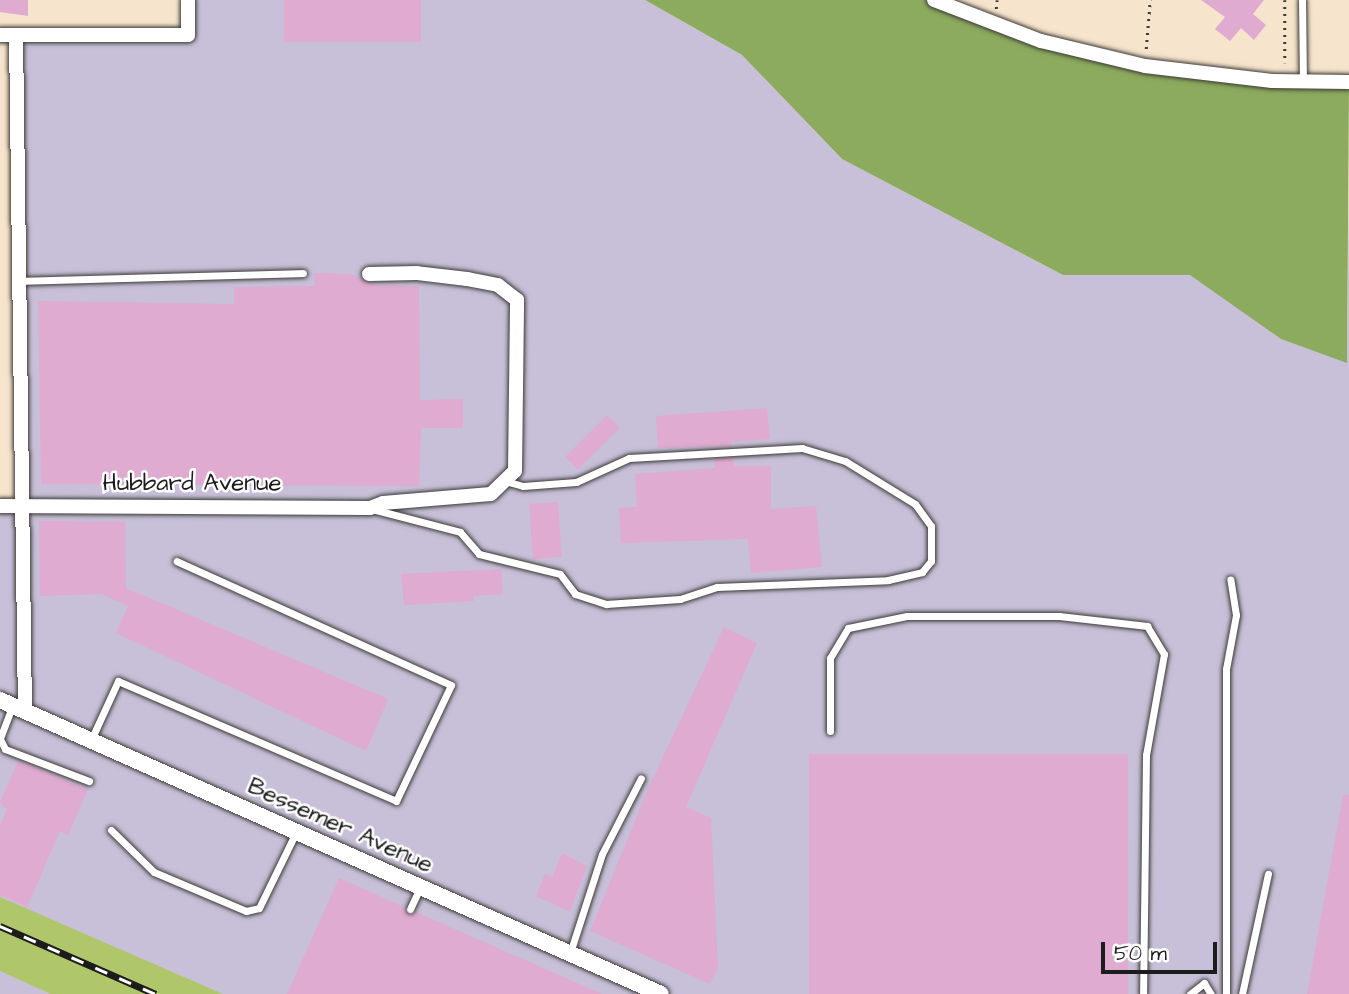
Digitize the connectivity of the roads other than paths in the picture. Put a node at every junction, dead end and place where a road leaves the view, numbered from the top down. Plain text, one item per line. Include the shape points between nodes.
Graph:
1 (188, 0) edge
2 (934, 0) edge
3 (1302, 0) edge
4 (963, 6) edge
5 (0, 35) edge
6 (16, 35) junction
7 (1303, 81) junction
8 (1349, 82) edge
9 (303, 273) dead end
10 (369, 274) dead end
11 (19, 281) junction
12 (505, 481) junction
13 (376, 505) junction
14 (0, 506) edge
15 (21, 506) junction
16 (177, 561) dead end
17 (1230, 579) dead end
18 (13, 706) edge
19 (830, 731) dead end
20 (0, 737) edge
21 (90, 741) junction
22 (641, 778) dead end
23 (89, 781) dead end
24 (111, 830) dead end
25 (296, 832) junction
26 (1268, 874) dead end
27 (420, 887) junction
28 (410, 909) dead end
29 (570, 953) junction
30 (661, 994) edge
31 (1143, 994) edge
32 (1190, 994) edge
33 (1211, 994) edge
34 (1226, 994) edge
35 (1242, 994) edge

1 - 6 street via 188,35
2 - 4 street
3 - 7 lane
4 - 7 street via 1041,41 1145,66
5 - 6 street
6 - 11 street
7 - 8 street
9 - 11 lane
10 - 12 street via 467,279 498,285 517,300 515,471
11 - 15 street
12 - 13 street, Hubbard Avenue via 491,494
12 - 13 lane via 523,486 576,482 629,458 802,448 845,461 915,504 931,526 930,561 922,572 888,580 717,587 680,598 606,604 575,594 560,574 479,554 460,531
13 - 15 street, Hubbard Avenue
14 - 15 street, Hubbard Avenue
15 - 18 street
16 - 21 lane via 451,685 397,801 118,681
17 - 34 lane via 1236,615 1226,669
18 - 20 lane
18 - 21 street, Bessemer Avenue
19 - 31 lane via 830,658 848,628 907,615 1059,615 1147,626 1164,653 1146,755
20 - 23 lane via 5,748
21 - 25 street, Bessemer Avenue
22 - 29 lane via 602,854
24 - 25 lane via 154,872 246,911 259,908
25 - 27 street, Bessemer Avenue
26 - 35 lane
27 - 28 lane
27 - 29 street, Bessemer Avenue
29 - 30 street, Bessemer Avenue
32 - 33 lane via 1204,983

